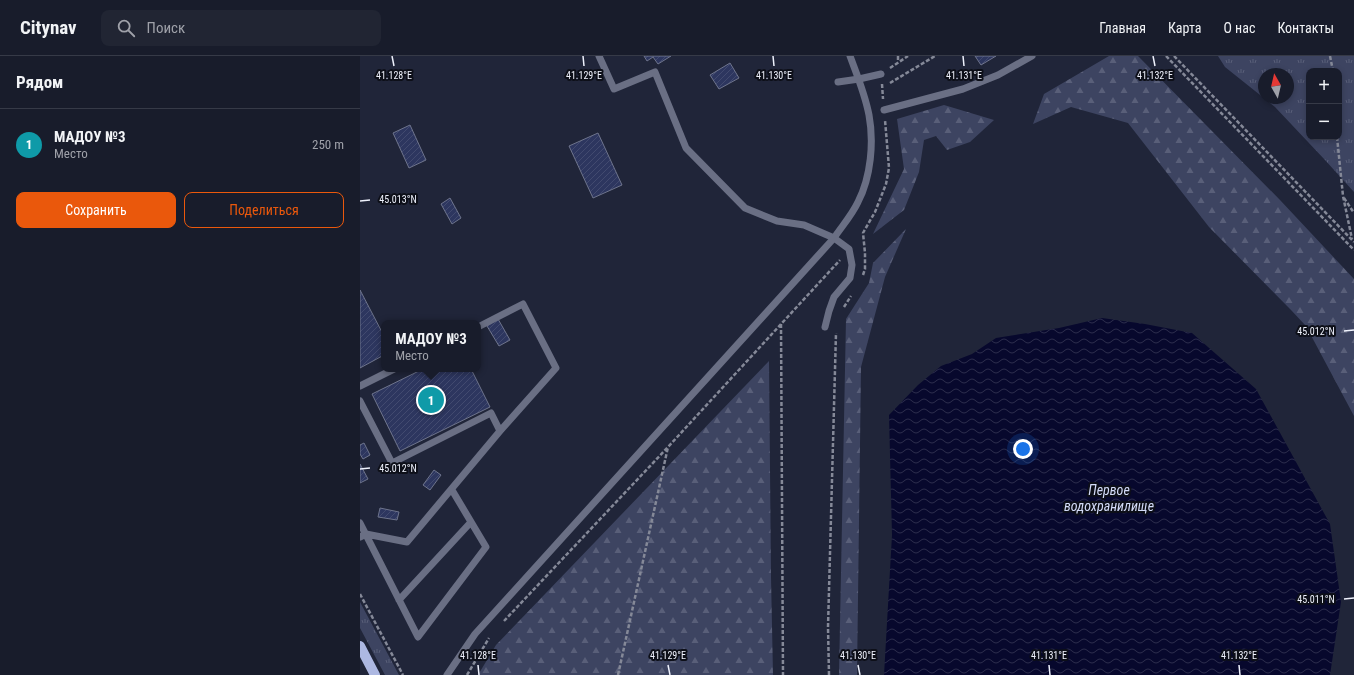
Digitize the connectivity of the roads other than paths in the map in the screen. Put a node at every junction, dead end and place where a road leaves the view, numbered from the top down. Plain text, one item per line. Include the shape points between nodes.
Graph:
1 (600, 56) edge
2 (850, 56) edge
3 (1032, 56) edge
4 (881, 74) dead end
5 (859, 79) junction
6 (838, 82) dead end
7 (884, 110) dead end
8 (834, 238) junction
9 (481, 325) edge
10 (825, 327) dead end
11 (388, 372) edge
12 (360, 386) edge
13 (360, 401) edge
14 (500, 431) junction
15 (452, 490) junction
16 (471, 522) junction
17 (360, 523) edge
18 (363, 536) edge
19 (399, 600) junction
20 (360, 646) edge
21 (376, 675) edge
22 (447, 675) edge

1 - 8 lane via 614,89 655,72 686,148 745,208 777,221 804,225
2 - 5 lane
3 - 7 lane via 998,75 963,90
4 - 5 lane
5 - 6 lane
5 - 8 lane via 869,115 871,150 866,182 858,202
8 - 10 lane via 849,250 852,265 850,278 834,297
8 - 22 lane via 475,634
9 - 14 lane via 523,304 556,368
11 - 12 lane
13 - 14 lane via 392,463 491,413
14 - 15 lane
15 - 16 lane
15 - 18 lane via 407,542
16 - 19 lane
16 - 19 lane via 486,547 418,637
17 - 18 lane
18 - 19 lane
20 - 21 main road

